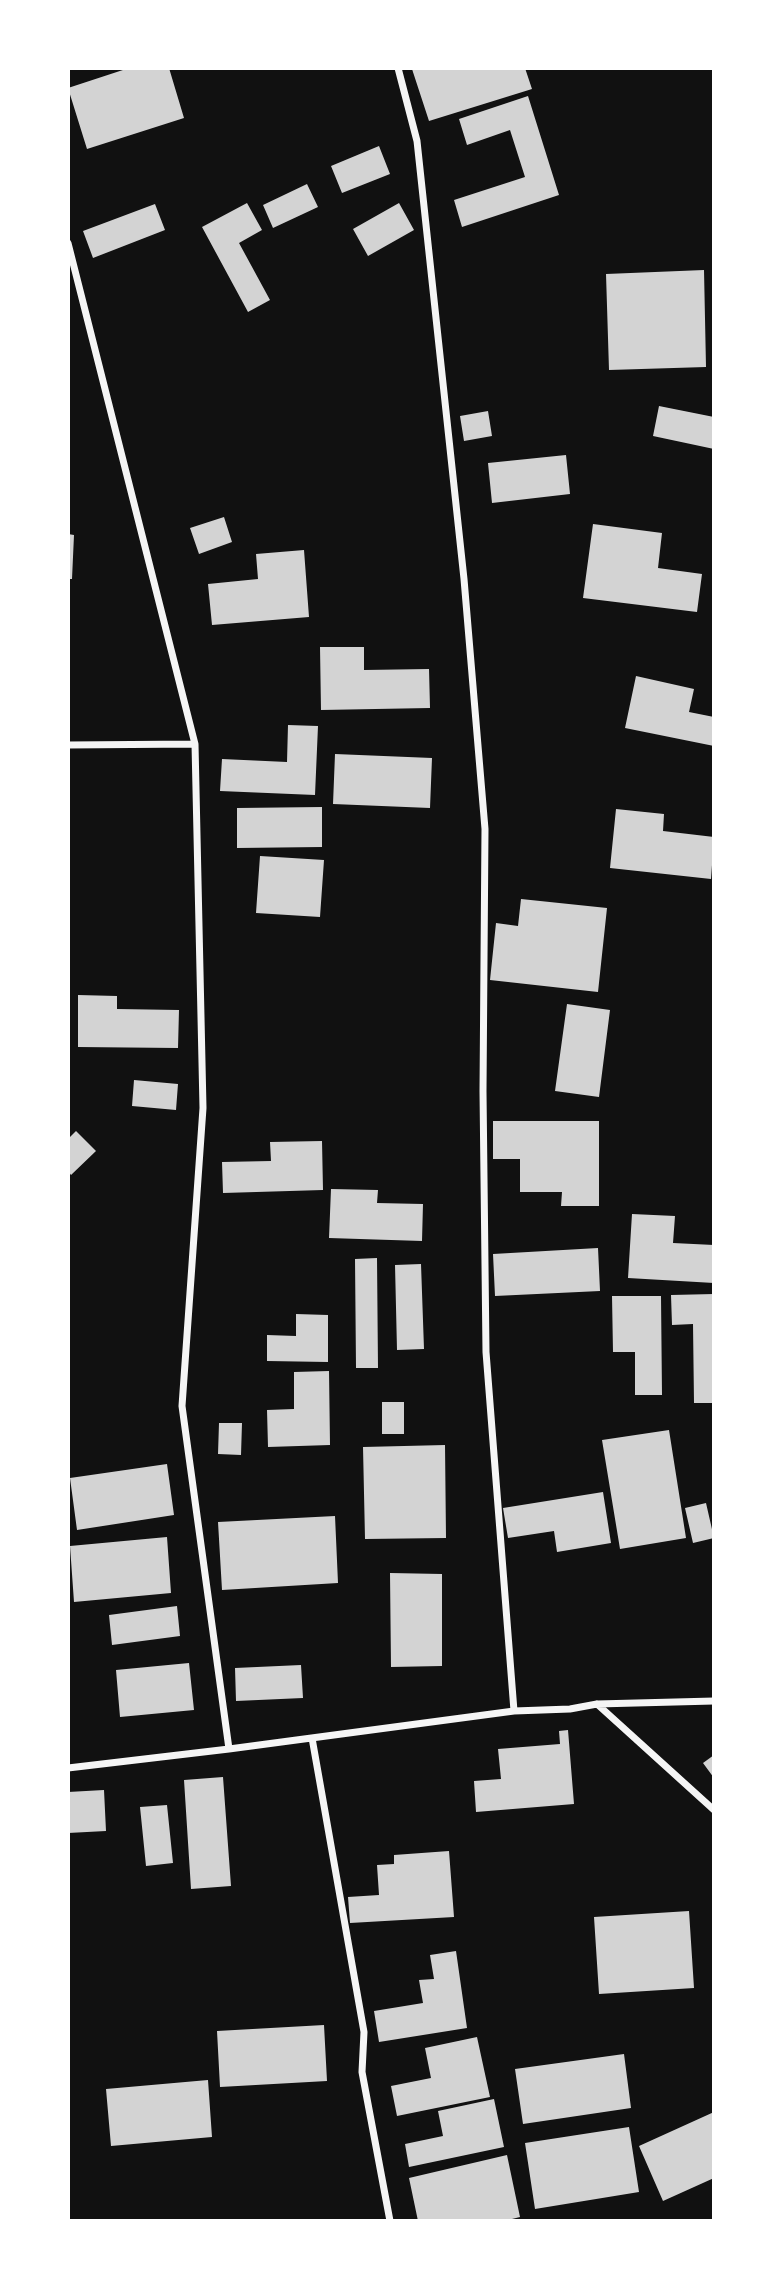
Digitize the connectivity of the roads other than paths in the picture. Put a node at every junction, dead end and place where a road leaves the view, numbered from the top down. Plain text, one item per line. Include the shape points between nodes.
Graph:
1 (398, 68) edge
2 (68, 243) edge
3 (195, 744) junction
4 (68, 745) edge
5 (714, 1701) edge
6 (597, 1704) junction
7 (513, 1711) junction
8 (312, 1738) junction
9 (229, 1749) junction
10 (68, 1768) edge
11 (714, 1810) edge
12 (390, 2221) edge

1 - 7 street via 419,155 485,829 486,1352
2 - 3 street
3 - 4 street
3 - 9 street via 204,1108 182,1406
5 - 6 street
6 - 7 street
6 - 11 street
7 - 8 street
8 - 9 street
8 - 12 street via 363,2032 362,2072
9 - 10 street

